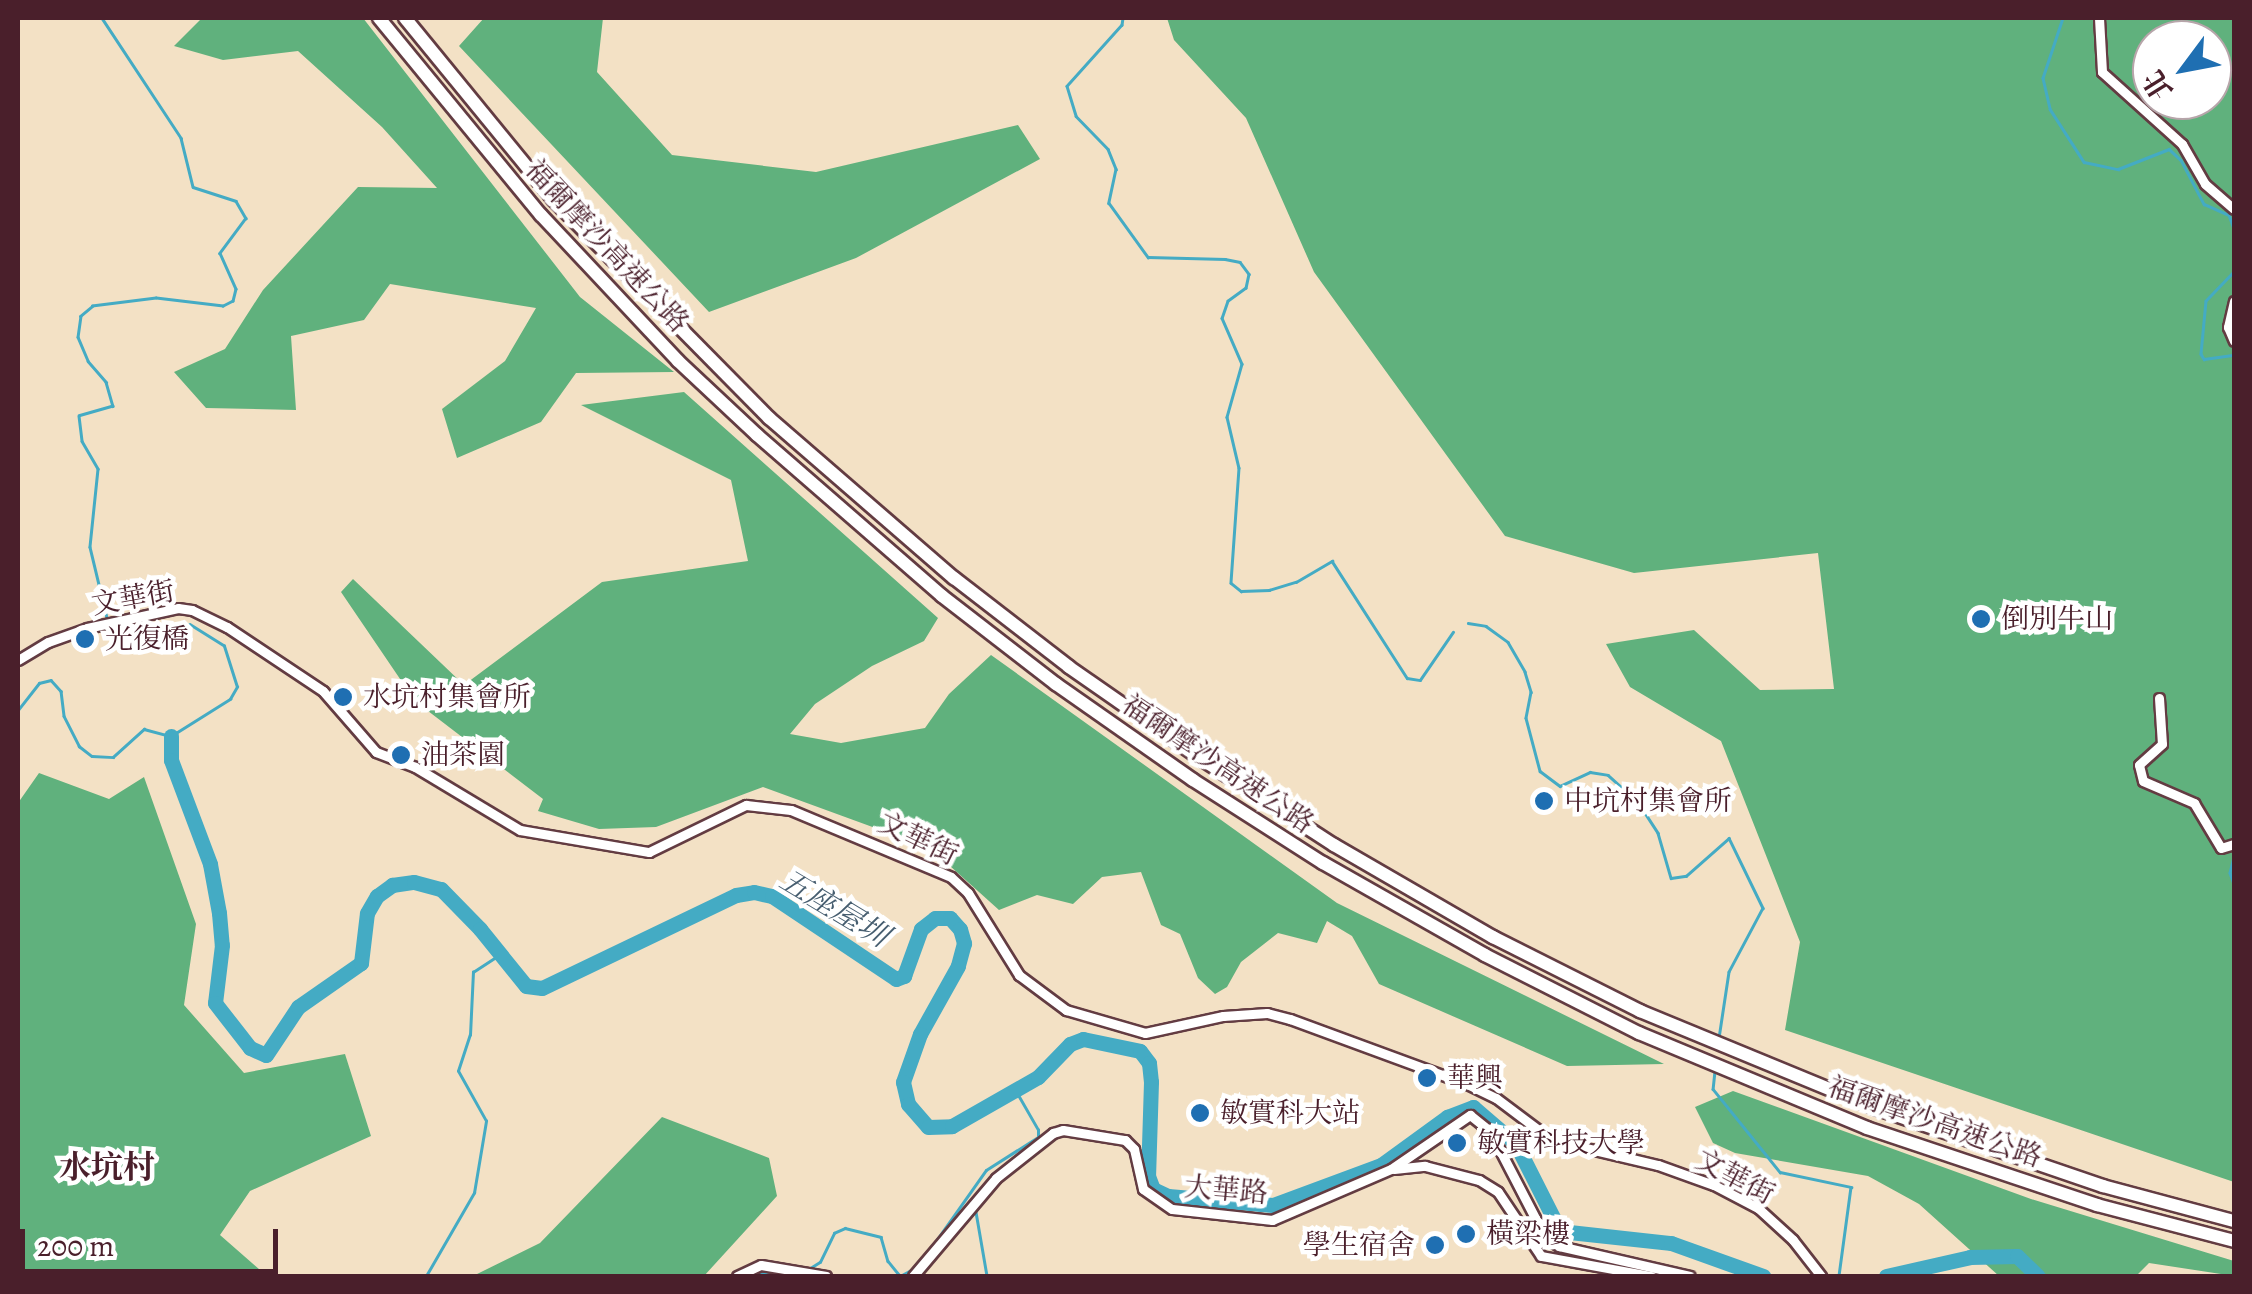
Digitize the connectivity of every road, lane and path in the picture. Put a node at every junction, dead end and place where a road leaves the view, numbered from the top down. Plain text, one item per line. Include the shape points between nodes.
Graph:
1 (379, 18) edge
2 (405, 18) edge
3 (2099, 18) edge
4 (2234, 206) edge
5 (2234, 301) edge
6 (2234, 340) edge
7 (18, 660) edge
8 (2159, 698) dead end
9 (2234, 844) edge
10 (1391, 1169) junction
11 (2234, 1221) edge
12 (2234, 1241) edge
13 (1817, 1272) edge
14 (737, 1276) edge
15 (826, 1276) edge
16 (913, 1276) edge
17 (1651, 1276) edge
18 (1690, 1276) edge

1 - 12 highway, 福爾摩沙高速公路 via 540,215 678,360 942,596 1126,734 1323,863 1639,1032 1868,1128 2097,1205
2 - 11 highway, 福爾摩沙高速公路 via 553,200 769,418 954,578 1122,705 1334,845 1493,937 1766,1065 2103,1186
3 - 4 street via 2102,72 2182,144 2205,184
5 - 6 street via 2228,327
7 - 13 street, 文華街 via 48,642 178,608 216,620 329,696 376,752 536,835 649,852 746,805 791,810 951,877 968,893 1018,975 1066,1010 1145,1033 1223,1016 1290,1018 1466,1084 1552,1140 1714,1186 1758,1208
8 - 9 street via 2162,744 2139,765 2143,781 2194,803 2221,848
10 - 16 street, 大華路 via 1272,1220 1172,1209 1143,1189 1126,1140 1063,1130 996,1178
10 - 17 street, 大華路 via 1425,1166 1479,1180 1498,1192 1541,1256
10 - 18 street, 大華路 via 1462,1118 1477,1117 1545,1237 1559,1246
14 - 15 street via 762,1265

